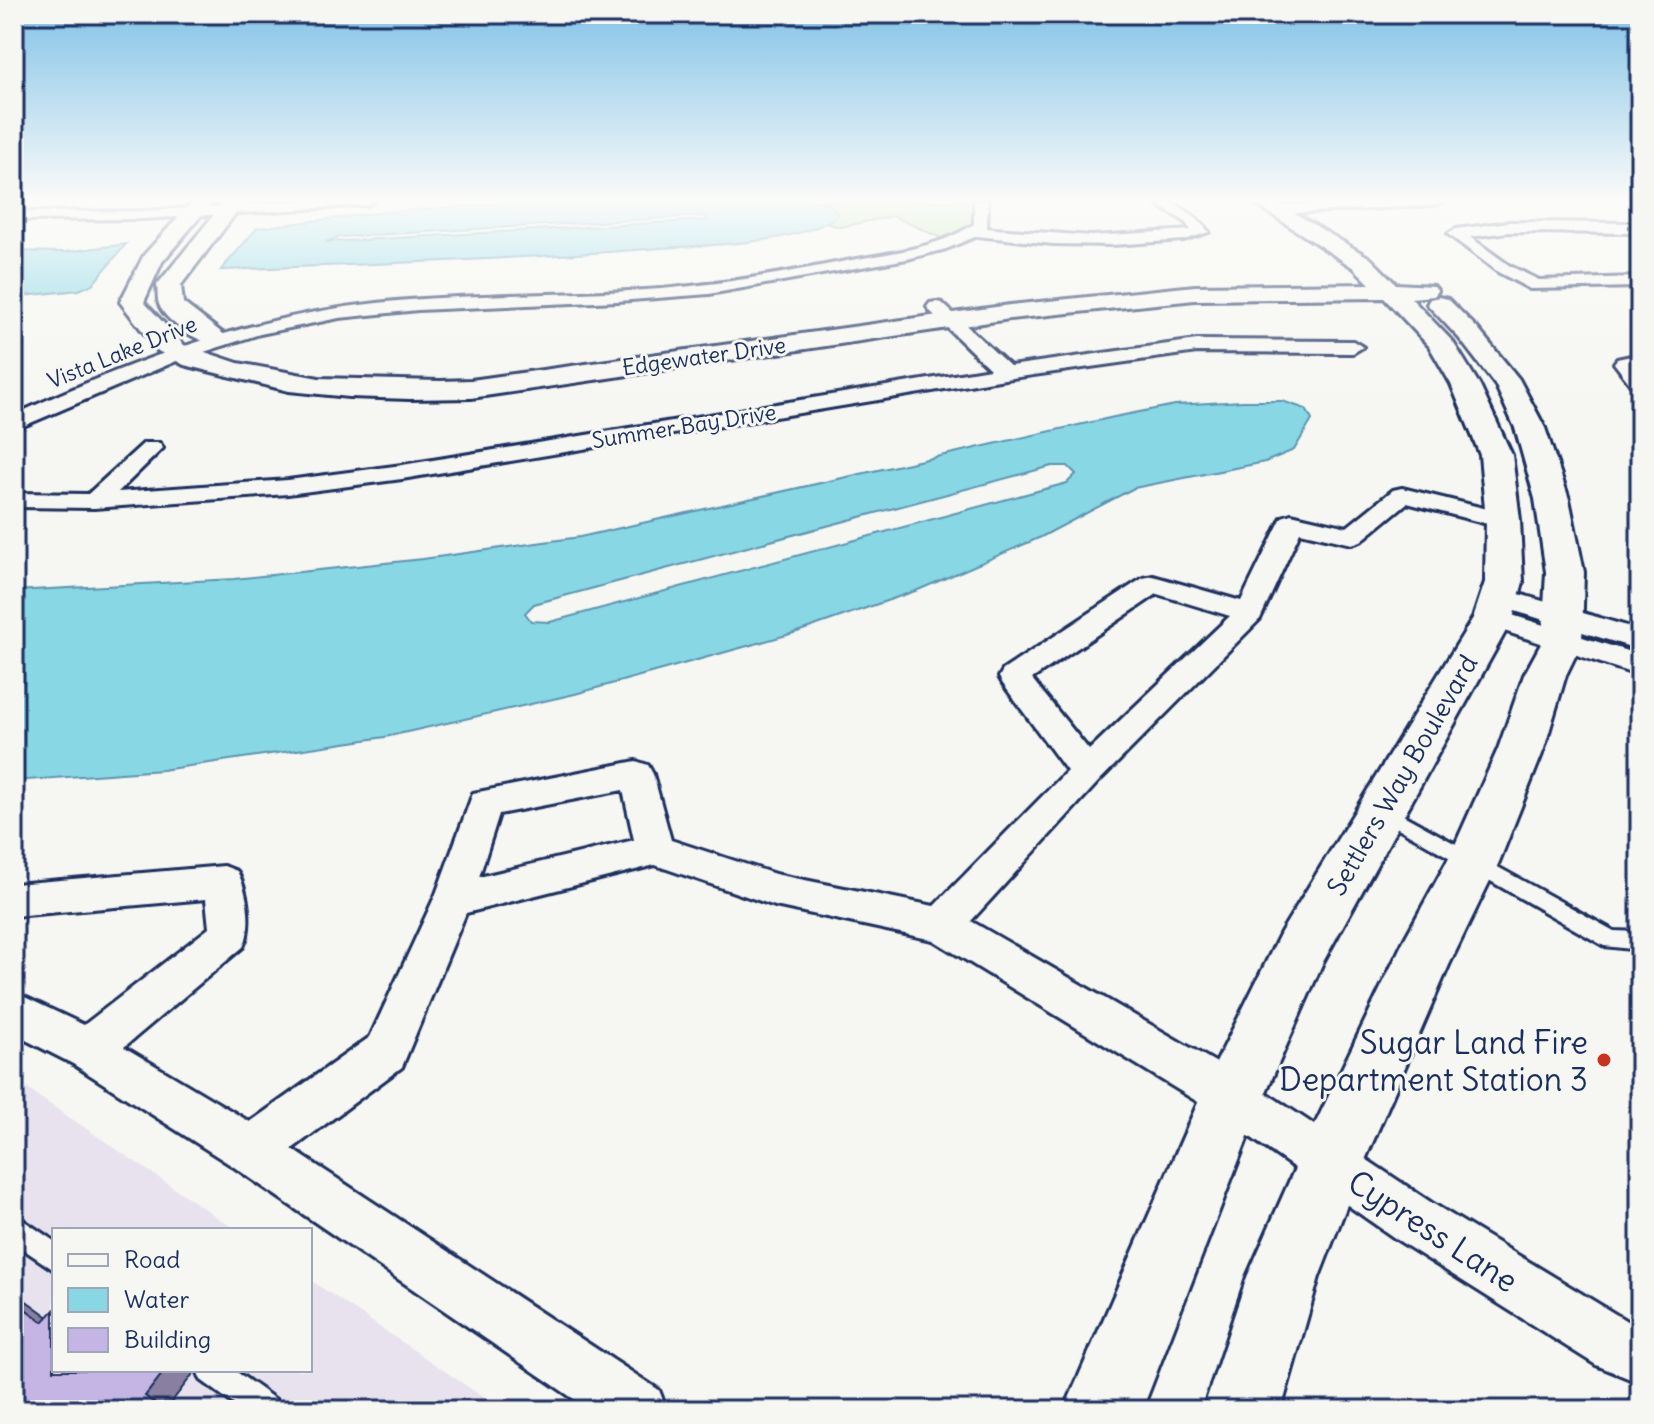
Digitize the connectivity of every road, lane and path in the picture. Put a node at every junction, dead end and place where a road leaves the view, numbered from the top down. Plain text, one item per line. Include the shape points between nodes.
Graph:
1 (148, 267) edge
2 (183, 267) edge
3 (837, 267) edge
4 (1376, 267) edge
5 (1502, 267) edge
6 (1398, 276) junction
7 (1640, 282) edge
8 (944, 314) junction
9 (219, 340) junction
10 (1353, 347) dead end
11 (180, 354) junction
12 (1640, 360) edge
13 (1005, 373) junction
14 (1640, 384) edge
15 (14, 423) edge
16 (152, 448) dead end
17 (14, 500) edge
18 (94, 501) junction
19 (1503, 520) junction
20 (1496, 608) junction
21 (1250, 613) junction
22 (1562, 630) junction
23 (1640, 640) edge
24 (1640, 666) edge
25 (1087, 772) junction
26 (1381, 811) junction
27 (655, 850) junction
28 (1473, 862) junction
29 (455, 894) junction
30 (14, 900) edge
31 (942, 925) junction
32 (1640, 941) edge
33 (14, 1012) edge
34 (88, 1049) junction
35 (1232, 1097) junction
36 (251, 1150) junction
37 (1330, 1164) junction
38 (14, 1227) edge
39 (52, 1256) edge
40 (1640, 1356) edge
41 (214, 1372) edge
42 (266, 1410) edge
43 (639, 1410) edge
44 (1103, 1410) edge
45 (1242, 1410) edge

1 - 11 street, Edgewater Drive via 132,302
2 - 9 street, Edgewater Drive via 169,285 171,305
3 - 9 street, Vista Lake Drive via 661,294 386,307
4 - 6 street, Settlers Way Boulevard
5 - 7 street via 1536,285
6 - 8 street, Edgewater Drive
6 - 19 street, Settlers Way Boulevard via 1465,384 1496,455
6 - 22 street, Settlers Way Boulevard via 1468,333 1509,385 1530,428 1552,499 1565,572
8 - 9 street, Edgewater Drive via 486,367 357,368 295,360
8 - 11 street, Edgewater Drive via 457,389 324,388 273,381
8 - 13 street
9 - 11 street, Vista Lake Drive
10 - 13 street, Summer Bay Drive via 1197,346
11 - 15 street, Vista Lake Drive
12 - 14 street via 1624,363
13 - 18 street, Summer Bay Drive via 402,472 288,487
16 - 18 street
17 - 18 street, Summer Bay Drive
19 - 20 street, Settlers Way Boulevard via 1504,582
19 - 21 street via 1402,495 1352,536 1291,522
20 - 22 street
20 - 26 street, Settlers Way Boulevard
21 - 25 street
21 - 25 street via 1153,584 1014,677
22 - 23 street
22 - 24 street
22 - 28 street, Settlers Way Boulevard via 1521,749
25 - 31 street
26 - 28 lane
26 - 35 street, Settlers Way Boulevard via 1301,949
27 - 29 street via 466,897
27 - 29 street via 636,774 485,803
27 - 31 street, Cypress Lane via 775,890
28 - 32 lane via 1611,940
28 - 37 street, Settlers Way Boulevard
29 - 36 street via 386,1052
30 - 34 street via 224,882 229,935
31 - 35 street, Cypress Lane
33 - 34 street
34 - 36 street
35 - 37 street, Cypress Lane
35 - 44 street, Settlers Way Boulevard
36 - 43 street
37 - 40 street, Cypress Lane via 1601,1338
37 - 45 street, Settlers Way Boulevard via 1283,1277
38 - 39 lane
41 - 42 lane

